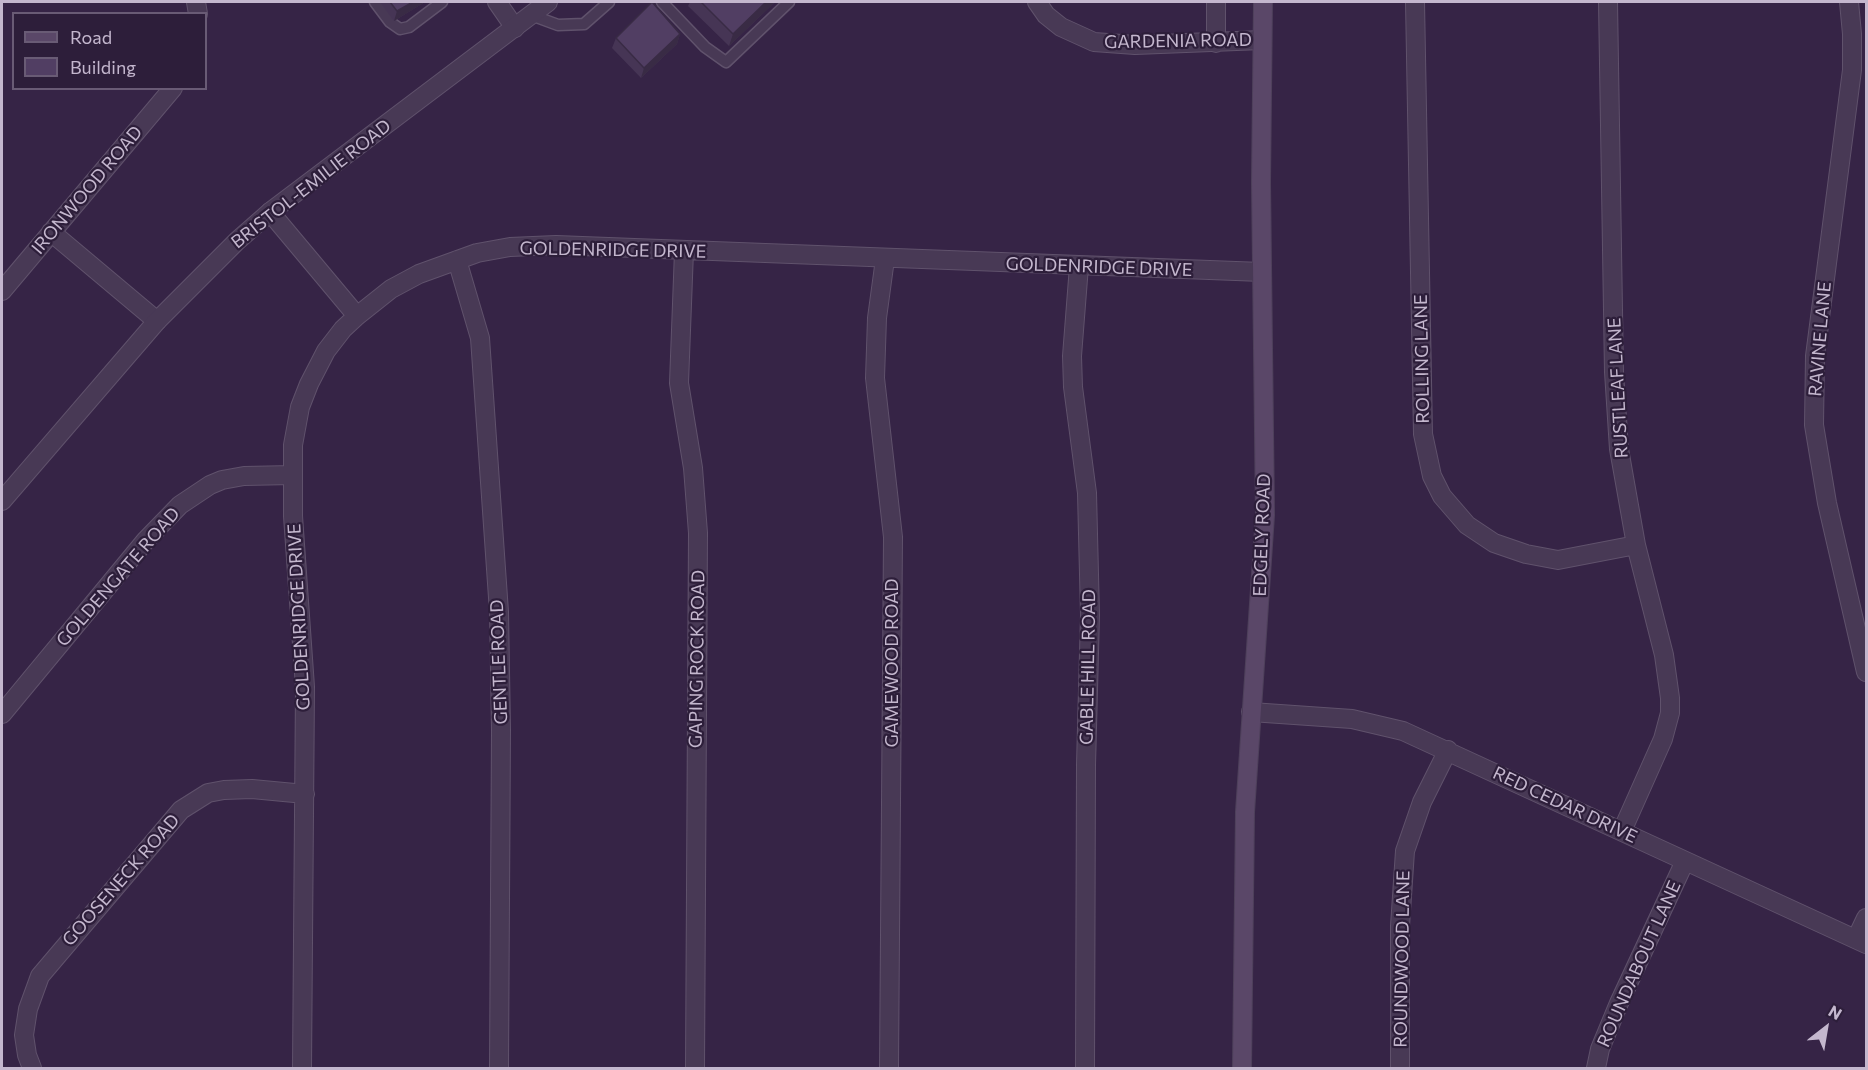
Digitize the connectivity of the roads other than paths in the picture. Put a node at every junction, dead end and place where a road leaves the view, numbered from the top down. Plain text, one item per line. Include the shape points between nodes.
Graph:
1 (375, 2) edge
2 (442, 2) edge
3 (496, 2) edge
4 (548, 2) edge
5 (662, 2) edge
6 (789, 2) edge
7 (1036, 2) edge
8 (1216, 2) edge
9 (1263, 2) edge
10 (1415, 2) edge
11 (1608, 2) edge
12 (1849, 2) edge
13 (601, 4) edge
14 (531, 15) junction
15 (515, 28) junction
16 (1262, 39) junction
17 (1216, 44) junction
18 (171, 90) edge
19 (270, 212) junction
20 (51, 232) junction
21 (684, 251) junction
22 (885, 259) junction
23 (457, 260) junction
24 (1079, 266) junction
25 (1262, 272) junction
26 (2, 291) edge
27 (357, 316) junction
28 (158, 321) junction
29 (292, 475) junction
30 (2, 501) edge
31 (1636, 545) junction
32 (1866, 672) edge
33 (1251, 712) junction
34 (2, 714) edge
35 (1448, 750) junction
36 (305, 794) junction
37 (1622, 831) junction
38 (1685, 861) junction
39 (1866, 918) edge
40 (1861, 942) edge
41 (32, 1068) edge
42 (302, 1068) edge
43 (499, 1068) edge
44 (695, 1068) edge
45 (889, 1068) edge
46 (1085, 1068) edge
47 (1242, 1068) edge
48 (1400, 1068) edge
49 (1596, 1068) edge

1 - 2 lane via 400,29 409,27
3 - 15 street
4 - 14 street, BRISTOL-EMILIE ROAD
5 - 6 lane via 705,47 726,62
7 - 17 street, GARDENIA ROAD via 1061,27 1094,42
8 - 17 street
9 - 16 main road, EDGELY ROAD
10 - 31 street, ROLLING LANE via 1424,434 1432,476 1442,496 1467,525 1485,538 1526,554 1558,560
11 - 31 street, RUSTLEAF LANE via 1614,372 1619,449
12 - 32 street, RAVINE LANE via 1852,70 1815,356 1814,414 1827,503
13 - 14 lane via 584,24 558,25
14 - 15 street, BRISTOL-EMILIE ROAD
15 - 19 street, BRISTOL-EMILIE ROAD
16 - 17 street, GARDENIA ROAD
16 - 25 main road, EDGELY ROAD
18 - 20 street, IRONWOOD ROAD
19 - 27 street
19 - 28 street, BRISTOL-EMILIE ROAD
20 - 26 street, IRONWOOD ROAD
20 - 28 street
21 - 22 street, GOLDENRIDGE DRIVE
21 - 23 street, GOLDENRIDGE DRIVE via 556,245 510,247
21 - 44 street, GAPING ROCK ROAD via 679,383 693,468 698,533
22 - 24 street, GOLDENRIDGE DRIVE
22 - 45 street, GAMEWOOD ROAD via 877,318 875,378 893,537
23 - 27 street, GOLDENRIDGE DRIVE via 391,289
23 - 43 street, GENTLE ROAD via 480,338 499,612
24 - 25 street, GOLDENRIDGE DRIVE
24 - 46 street, GABLE HILL ROAD via 1072,356 1087,493 1090,615
25 - 33 main road, EDGELY ROAD via 1265,515
27 - 29 street, GOLDENRIDGE DRIVE via 326,351 309,384 296,423
28 - 30 street, BRISTOL-EMILIE ROAD
29 - 34 street, GOLDENGATE ROAD via 222,480 180,505 146,540
29 - 36 street, GOLDENRIDGE DRIVE via 304,687
31 - 37 street, RUSTLEAF LANE via 1664,655 1670,713 1651,769
33 - 35 street, RED CEDAR DRIVE via 1367,722 1403,731
33 - 47 main road, EDGELY ROAD via 1245,812
35 - 37 street, RED CEDAR DRIVE
35 - 48 street, ROUNDWOOD LANE via 1422,802 1405,851 1400,926
36 - 41 street, GOOSENECK ROAD via 224,790 208,793 181,810 40,976 24,1035
36 - 42 street, GOLDENRIDGE DRIVE
37 - 38 street, RED CEDAR DRIVE
38 - 40 street, RED CEDAR DRIVE
38 - 49 street, ROUNDABOUT LANE via 1619,1003
39 - 40 street

